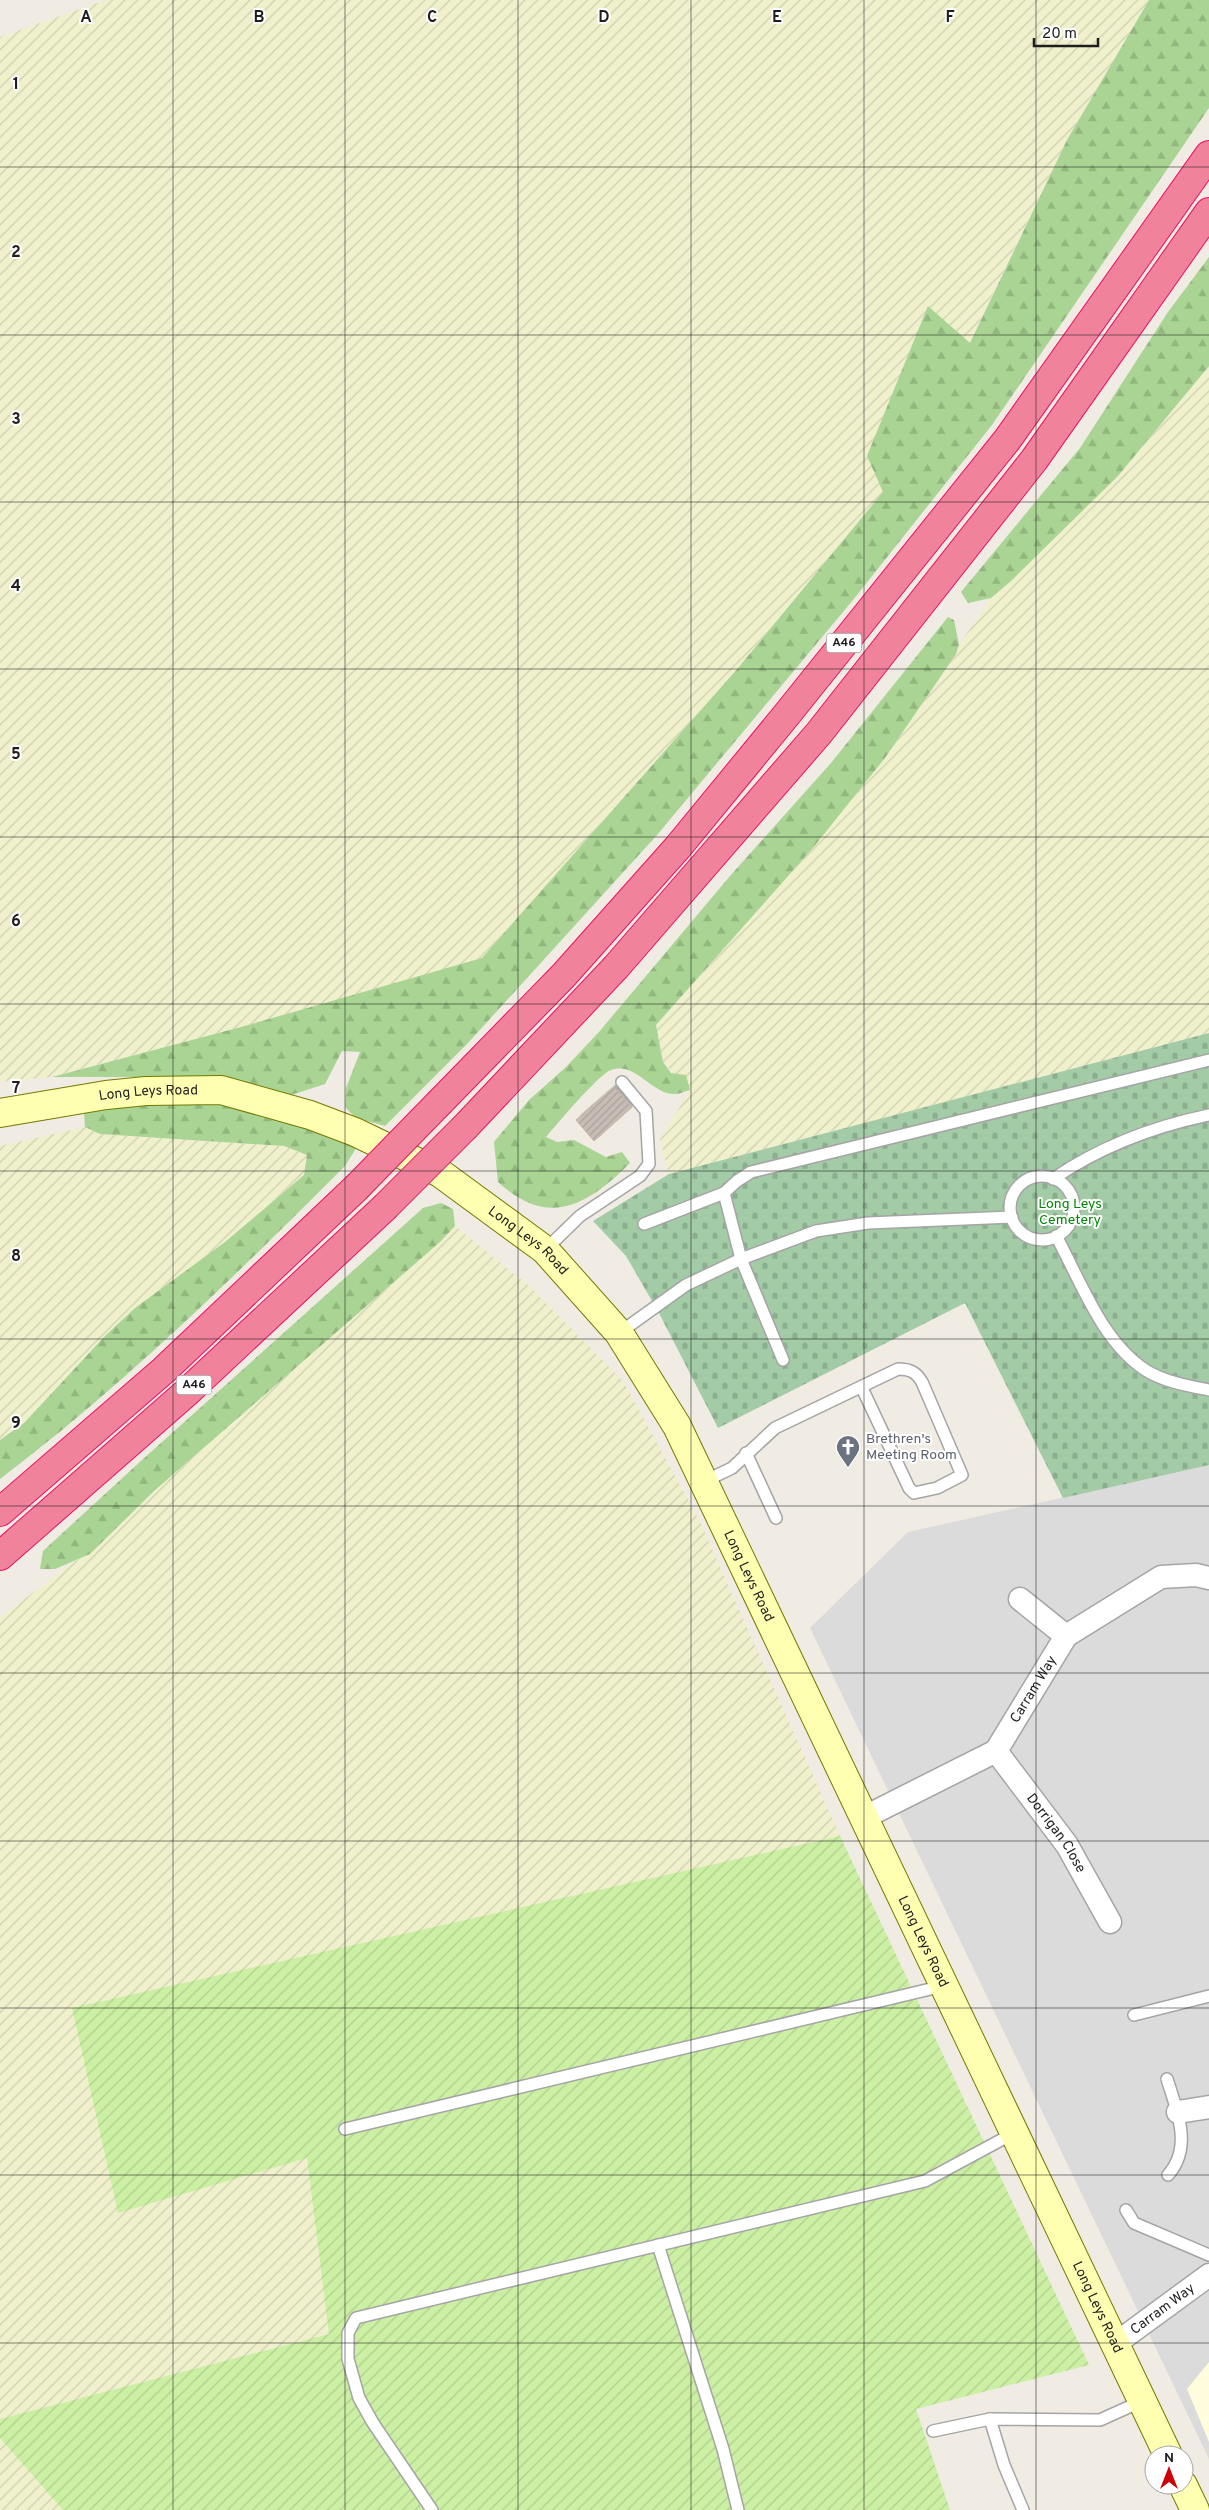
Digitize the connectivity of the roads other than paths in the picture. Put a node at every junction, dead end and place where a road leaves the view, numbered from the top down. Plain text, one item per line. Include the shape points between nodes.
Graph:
1 (1209, 155) edge
2 (1209, 212) edge
3 (1209, 1060) edge
4 (622, 1082) dead end
5 (0, 1113) edge
6 (1209, 1115) edge
7 (1053, 1179) junction
8 (724, 1193) junction
9 (1012, 1217) junction
10 (644, 1224) dead end
11 (1056, 1236) junction
12 (545, 1250) junction
13 (741, 1259) junction
14 (619, 1333) junction
15 (783, 1360) dead end
16 (862, 1388) junction
17 (1209, 1390) edge
18 (746, 1453) junction
19 (703, 1482) junction
20 (0, 1512) edge
21 (776, 1518) dead end
22 (0, 1556) edge
23 (1209, 1578) edge
24 (1020, 1598) dead end
25 (1066, 1636) junction
26 (996, 1751) junction
27 (863, 1818) junction
28 (1110, 1922) dead end
29 (943, 1986) junction
30 (1209, 1996) edge
31 (1134, 2015) dead end
32 (1167, 2079) dead end
33 (1209, 2107) edge
34 (1178, 2112) junction
35 (345, 2129) dead end
36 (1014, 2132) junction
37 (1168, 2175) dead end
38 (1126, 2210) dead end
39 (658, 2245) junction
40 (1209, 2255) edge
41 (1209, 2275) edge
42 (1115, 2344) junction
43 (1142, 2401) junction
44 (990, 2419) junction
45 (933, 2431) dead end
46 (1163, 2445) edge
47 (1188, 2495) edge
48 (432, 2510) edge
49 (738, 2510) edge
50 (1022, 2510) edge
51 (1195, 2510) edge

1 - 20 highway, A46, bridge via 1007,440 678,847 564,975 356,1188 164,1370
2 - 22 highway, A46, bridge via 1034,460 819,733 616,967 384,1208 186,1393
3 - 8 lane via 751,1172
4 - 12 lane via 646,1111 648,1164 640,1176 580,1216
5 - 12 street, Long Leys Road via 106,1094 221,1090 329,1122 440,1173
6 - 7 lane via 1166,1124 1111,1146
7 - 9 lane via 1038,1177 1018,1187 1010,1207
7 - 11 lane via 1067,1188 1074,1209 1068,1227
8 - 10 lane
8 - 13 lane
9 - 11 lane via 1023,1233 1032,1238 1042,1240
9 - 13 lane via 868,1223 816,1231
11 - 17 lane via 1096,1315 1118,1346 1147,1371 1182,1385
12 - 14 street, Long Leys Road
13 - 14 lane via 686,1286
13 - 15 lane
14 - 19 street, Long Leys Road via 677,1426
16 - 16 lane via 898,1369 908,1369 918,1375 962,1475 920,1493 909,1488
16 - 18 lane via 775,1428
18 - 19 lane via 732,1468
18 - 21 lane
19 - 27 street, Long Leys Road
23 - 25 street, Carram Way via 1196,1575 1161,1577
24 - 25 street
25 - 26 street, Carram Way
26 - 27 street
26 - 28 street, Dorrigan Close via 1067,1845
27 - 29 street, Long Leys Road
29 - 35 lane
29 - 36 street, Long Leys Road
30 - 31 lane
32 - 34 lane
33 - 34 street
34 - 37 lane via 1182,2150 1176,2167
36 - 39 lane via 925,2181
36 - 42 street, Long Leys Road
38 - 40 lane via 1134,2223
39 - 48 lane via 356,2318 348,2333 348,2359 359,2398
39 - 49 lane via 723,2449
41 - 42 street, Carram Way
42 - 43 street, Long Leys Road
43 - 44 lane via 1100,2420
43 - 46 street, Long Leys Road
44 - 45 lane
44 - 50 lane
47 - 51 street

